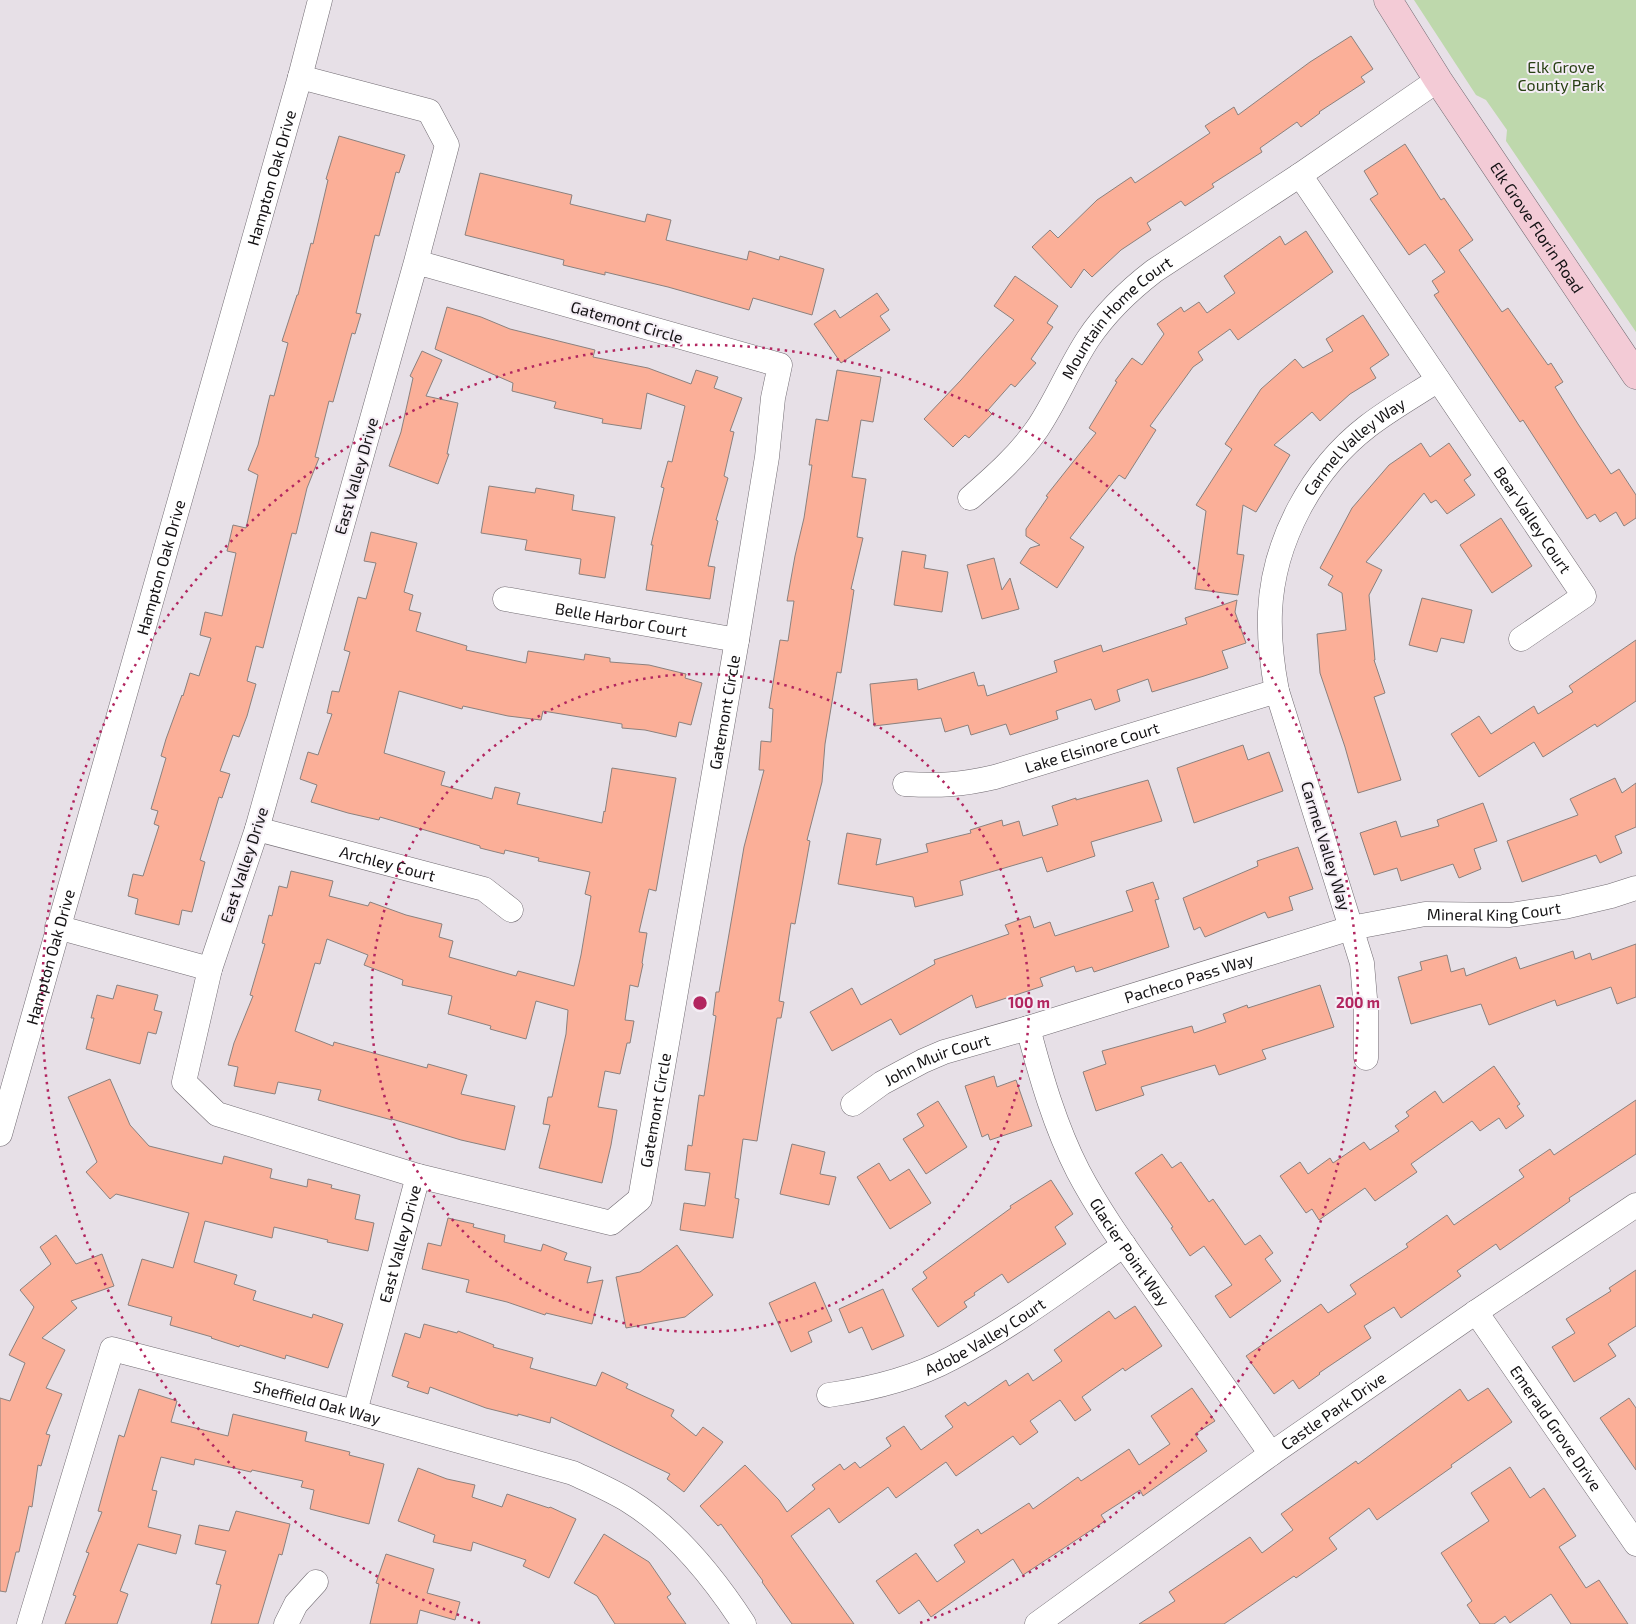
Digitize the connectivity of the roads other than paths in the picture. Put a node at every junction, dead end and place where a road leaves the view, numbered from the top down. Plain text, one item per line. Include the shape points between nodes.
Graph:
1 (320, 0) edge
2 (1373, 0) edge
3 (1388, 0) edge
4 (300, 77) junction
5 (1438, 80) junction
6 (1300, 175) junction
7 (416, 262) junction
8 (1636, 375) edge
9 (1438, 380) junction
10 (970, 498) dead end
11 (505, 599) dead end
12 (1521, 639) dead end
13 (737, 640) junction
14 (1278, 691) junction
15 (905, 784) dead end
16 (257, 829) junction
17 (1636, 888) edge
18 (510, 910) dead end
19 (57, 927) junction
20 (1351, 928) junction
21 (210, 969) junction
22 (1028, 1028) junction
23 (1366, 1058) dead end
24 (854, 1104) dead end
25 (0, 1134) edge
26 (418, 1176) junction
27 (1636, 1205) edge
28 (1124, 1245) junction
29 (1476, 1312) junction
30 (829, 1395) dead end
31 (355, 1412) junction
32 (1272, 1454) junction
33 (1632, 1530) edge
34 (316, 1582) dead end
35 (29, 1624) edge
36 (286, 1624) edge
37 (744, 1624) edge
38 (1037, 1624) edge

1 - 4 street, Hampton Oak Drive
2 - 5 main road, Elk Grove Florin Road via 1392,28
3 - 5 main road, Elk Grove Florin Road
4 - 7 street, East Valley Drive via 429,111 447,145
4 - 19 street, Hampton Oak Drive
5 - 6 street
5 - 8 main road, Elk Grove Florin Road
6 - 9 street
6 - 10 street, Mountain Home Court via 1154,271 1117,302 1087,341 1036,430 1003,469
7 - 13 street, Gatemont Circle via 780,365
7 - 16 street, East Valley Drive
9 - 12 street, Bear Valley Court via 1584,596
9 - 14 street, Carmel Valley Way via 1368,426 1348,444 1329,464 1299,508 1279,558 1270,610 1272,665
11 - 13 street, Belle Harbor Court
13 - 26 street, Gatemont Circle via 640,1199 610,1223
14 - 15 street, Lake Elsinore Court via 979,781 945,786
14 - 20 street, Carmel Valley Way
16 - 18 street, Archley Court via 484,890
16 - 21 street, East Valley Drive
17 - 20 street, Mineral King Court via 1564,907 1519,914 1425,914
19 - 21 street
19 - 25 street, Hampton Oak Drive
20 - 22 street, Pacheco Pass Way
20 - 23 street, Carmel Valley Way via 1362,963
21 - 26 street, East Valley Drive via 184,1082 190,1088 217,1114
22 - 24 street, John Muir Court via 966,1044 923,1061 882,1083
22 - 28 street, Glacier Point Way via 1056,1124 1078,1171
26 - 31 street, East Valley Drive
27 - 29 street, Castle Park Drive
28 - 30 street, Adobe Valley Court via 1000,1330 951,1359 901,1379
28 - 32 street, Glacier Point Way
29 - 32 street, Castle Park Drive
29 - 33 street, Emerald Grove Drive
31 - 35 street, Sheffield Oak Way via 112,1350
31 - 37 street, Sheffield Oak Way via 573,1473 605,1487 659,1523 694,1557
32 - 38 street, Castle Park Drive
34 - 36 street via 296,1604

